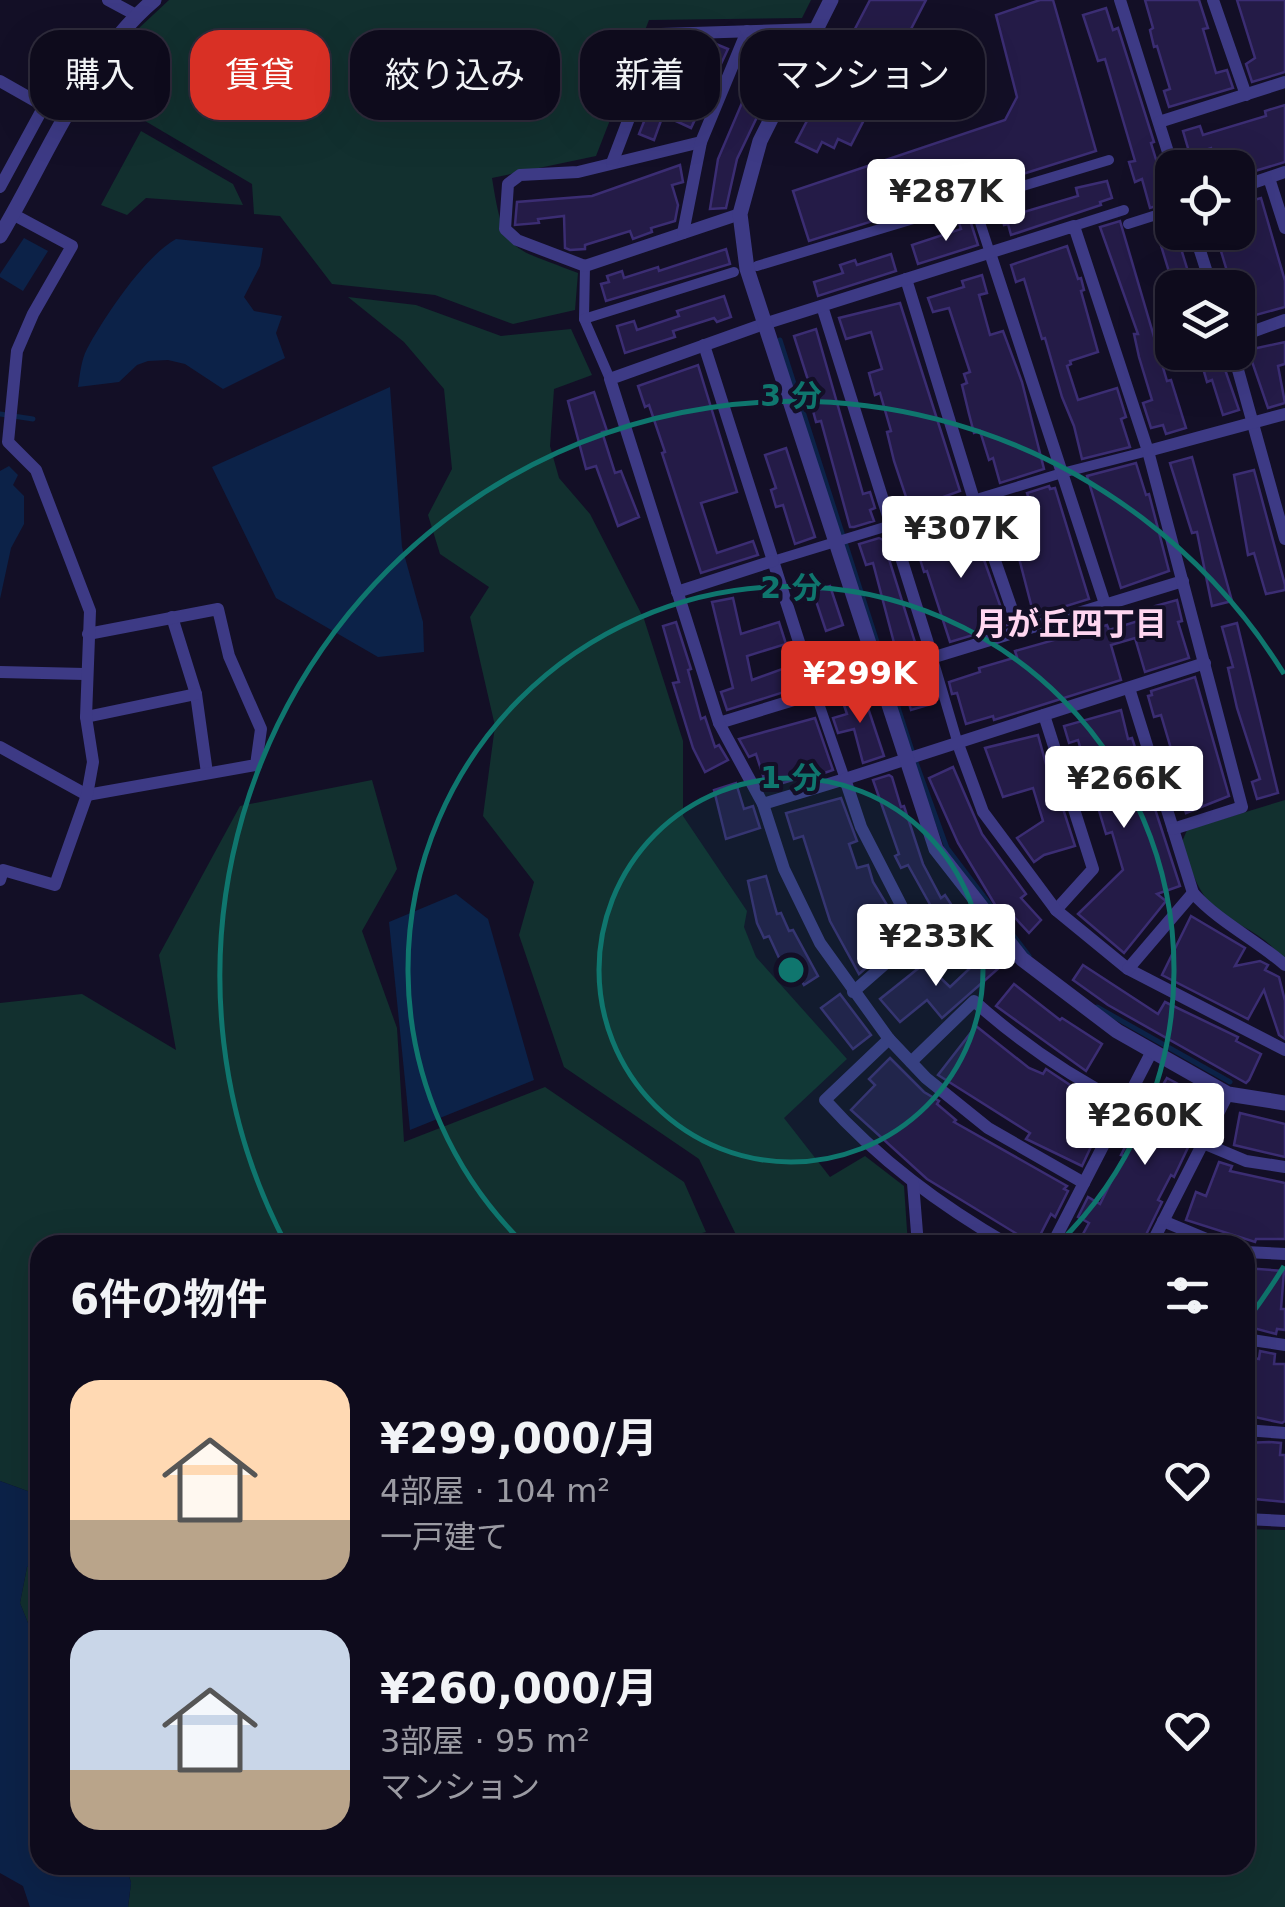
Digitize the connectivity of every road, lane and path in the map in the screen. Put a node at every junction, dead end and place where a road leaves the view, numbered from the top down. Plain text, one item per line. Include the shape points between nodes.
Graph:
1 (108, 0) edge
2 (154, 0) edge
3 (831, 0) edge
4 (1120, 0) edge
5 (1212, 0) edge
6 (136, 15) junction
7 (817, 29) junction
8 (782, 30) edge
9 (740, 31) edge
10 (740, 48) edge
11 (0, 81) edge
12 (1285, 82) edge
13 (1246, 95) junction
14 (1159, 122) junction
15 (701, 142) junction
16 (1168, 150) edge
17 (1109, 160) dead end
18 (612, 163) junction
19 (1285, 172) edge
20 (1269, 178) junction
21 (1255, 183) edge
22 (0, 187) edge
23 (973, 201) junction
24 (1124, 210) dead end
25 (10, 213) edge
26 (740, 214) junction
27 (1155, 215) edge
28 (1128, 224) dead end
29 (1074, 226) junction
30 (1285, 228) edge
31 (682, 233) junction
32 (0, 236) edge
33 (990, 253) junction
34 (586, 266) junction
35 (757, 266) dead end
36 (734, 272) dead end
37 (906, 279) junction
38 (822, 306) junction
39 (584, 319) junction
40 (1285, 320) edge
41 (764, 324) junction
42 (1255, 330) edge
43 (704, 345) junction
44 (1238, 370) edge
45 (610, 380) junction
46 (1285, 414) edge
47 (1253, 422) junction
48 (1148, 451) junction
49 (1062, 473) junction
50 (974, 500) junction
51 (891, 524) junction
52 (1285, 539) edge
53 (834, 542) junction
54 (773, 561) junction
55 (1183, 580) junction
56 (677, 592) junction
57 (1105, 604) junction
58 (172, 618) junction
59 (1020, 630) junction
60 (88, 634) junction
61 (932, 656) junction
62 (1206, 663) junction
63 (0, 672) edge
64 (877, 673) junction
65 (85, 674) junction
66 (1129, 688) junction
67 (815, 692) junction
68 (196, 694) junction
69 (1044, 715) junction
70 (86, 716) junction
71 (718, 722) junction
72 (958, 744) junction
73 (0, 748) edge
74 (906, 759) junction
75 (207, 772) junction
76 (844, 780) junction
77 (87, 795) junction
78 (762, 804) junction
79 (1172, 829) junction
80 (1, 873) edge
81 (1193, 893) junction
82 (1056, 910) junction
83 (1285, 965) edge
84 (1128, 969) junction
85 (852, 992) junction
86 (889, 1040) junction
87 (1285, 1050) edge
88 (1152, 1052) junction
89 (911, 1062) junction
90 (1228, 1094) junction
91 (1285, 1103) edge
92 (1125, 1104) junction
93 (1202, 1144) junction
94 (1285, 1167) edge
95 (913, 1183) junction
96 (1084, 1183) junction
97 (1163, 1221) junction
98 (917, 1235) edge
99 (994, 1235) edge
100 (1057, 1235) edge
101 (1156, 1235) edge
102 (1197, 1235) edge
103 (1255, 1252) edge
104 (1285, 1254) edge
105 (1255, 1341) edge
106 (1285, 1345) edge
107 (1255, 1431) edge
108 (1285, 1433) edge
109 (1255, 1520) edge
110 (1285, 1521) edge

1 - 6 street
2 - 6 street
3 - 7 street
4 - 14 street
5 - 13 street
6 - 25 street via 102,58
7 - 8 street
7 - 26 street via 760,141
9 - 18 street via 660,34
10 - 15 street
11 - 22 street via 44,106
12 - 13 street
13 - 14 street
14 - 16 street
15 - 18 street
15 - 31 street
17 - 23 street
18 - 34 street via 520,175 508,184 505,229 517,240
19 - 20 street
20 - 21 street
20 - 30 street
23 - 33 street
23 - 35 street
24 - 29 street
25 - 32 street
25 - 60 street via 72,246 17,351 8,442 36,470 90,611
26 - 31 street
26 - 41 street
27 - 28 street
29 - 33 street
29 - 48 street
31 - 34 street
33 - 37 street
33 - 49 street
34 - 39 street
36 - 39 street
37 - 38 street
37 - 50 street
38 - 41 street
38 - 51 street
39 - 45 street
40 - 42 street
41 - 43 street
41 - 53 street
43 - 45 street
43 - 54 street
44 - 47 street
45 - 56 street
46 - 47 street
47 - 48 street
47 - 52 street
48 - 49 street
48 - 55 street
49 - 50 street
49 - 57 street
50 - 51 street
50 - 59 street
51 - 53 street
51 - 61 street
53 - 54 street
53 - 64 street
54 - 56 street
54 - 67 street
55 - 57 street
55 - 62 street
56 - 71 street
57 - 59 street
58 - 60 street
58 - 68 street
58 - 75 street via 218,609 229,656 261,729 256,765
59 - 61 street
60 - 65 street
61 - 64 street
61 - 72 street
62 - 66 street
62 - 79 street via 1242,807
63 - 65 street
64 - 67 street
64 - 74 street
65 - 70 street
66 - 69 street
66 - 79 street
67 - 71 street
67 - 76 street
68 - 70 street
68 - 75 street
69 - 72 street
69 - 82 street via 1093,869
70 - 77 street via 92,762
71 - 78 street
72 - 74 street
72 - 82 street via 983,812
73 - 77 street
74 - 76 street
74 - 88 street via 936,848 1022,959
75 - 77 street
76 - 78 street
76 - 85 street via 860,827 917,936
77 - 80 street via 55,884
78 - 85 street via 784,869
79 - 81 street
81 - 83 street via 1210,913
81 - 84 street
82 - 84 street
84 - 87 street
85 - 86 street
86 - 89 street
86 - 95 street via 826,1100
88 - 90 street
88 - 92 street
89 - 92 street via 974,1002 1072,1078
89 - 96 street via 988,1128
90 - 91 street
90 - 93 street
92 - 96 street
93 - 94 street
93 - 97 street
95 - 98 street
95 - 99 street
96 - 100 street
97 - 101 street
97 - 102 street
103 - 104 street
105 - 106 street
107 - 108 street
109 - 110 street

